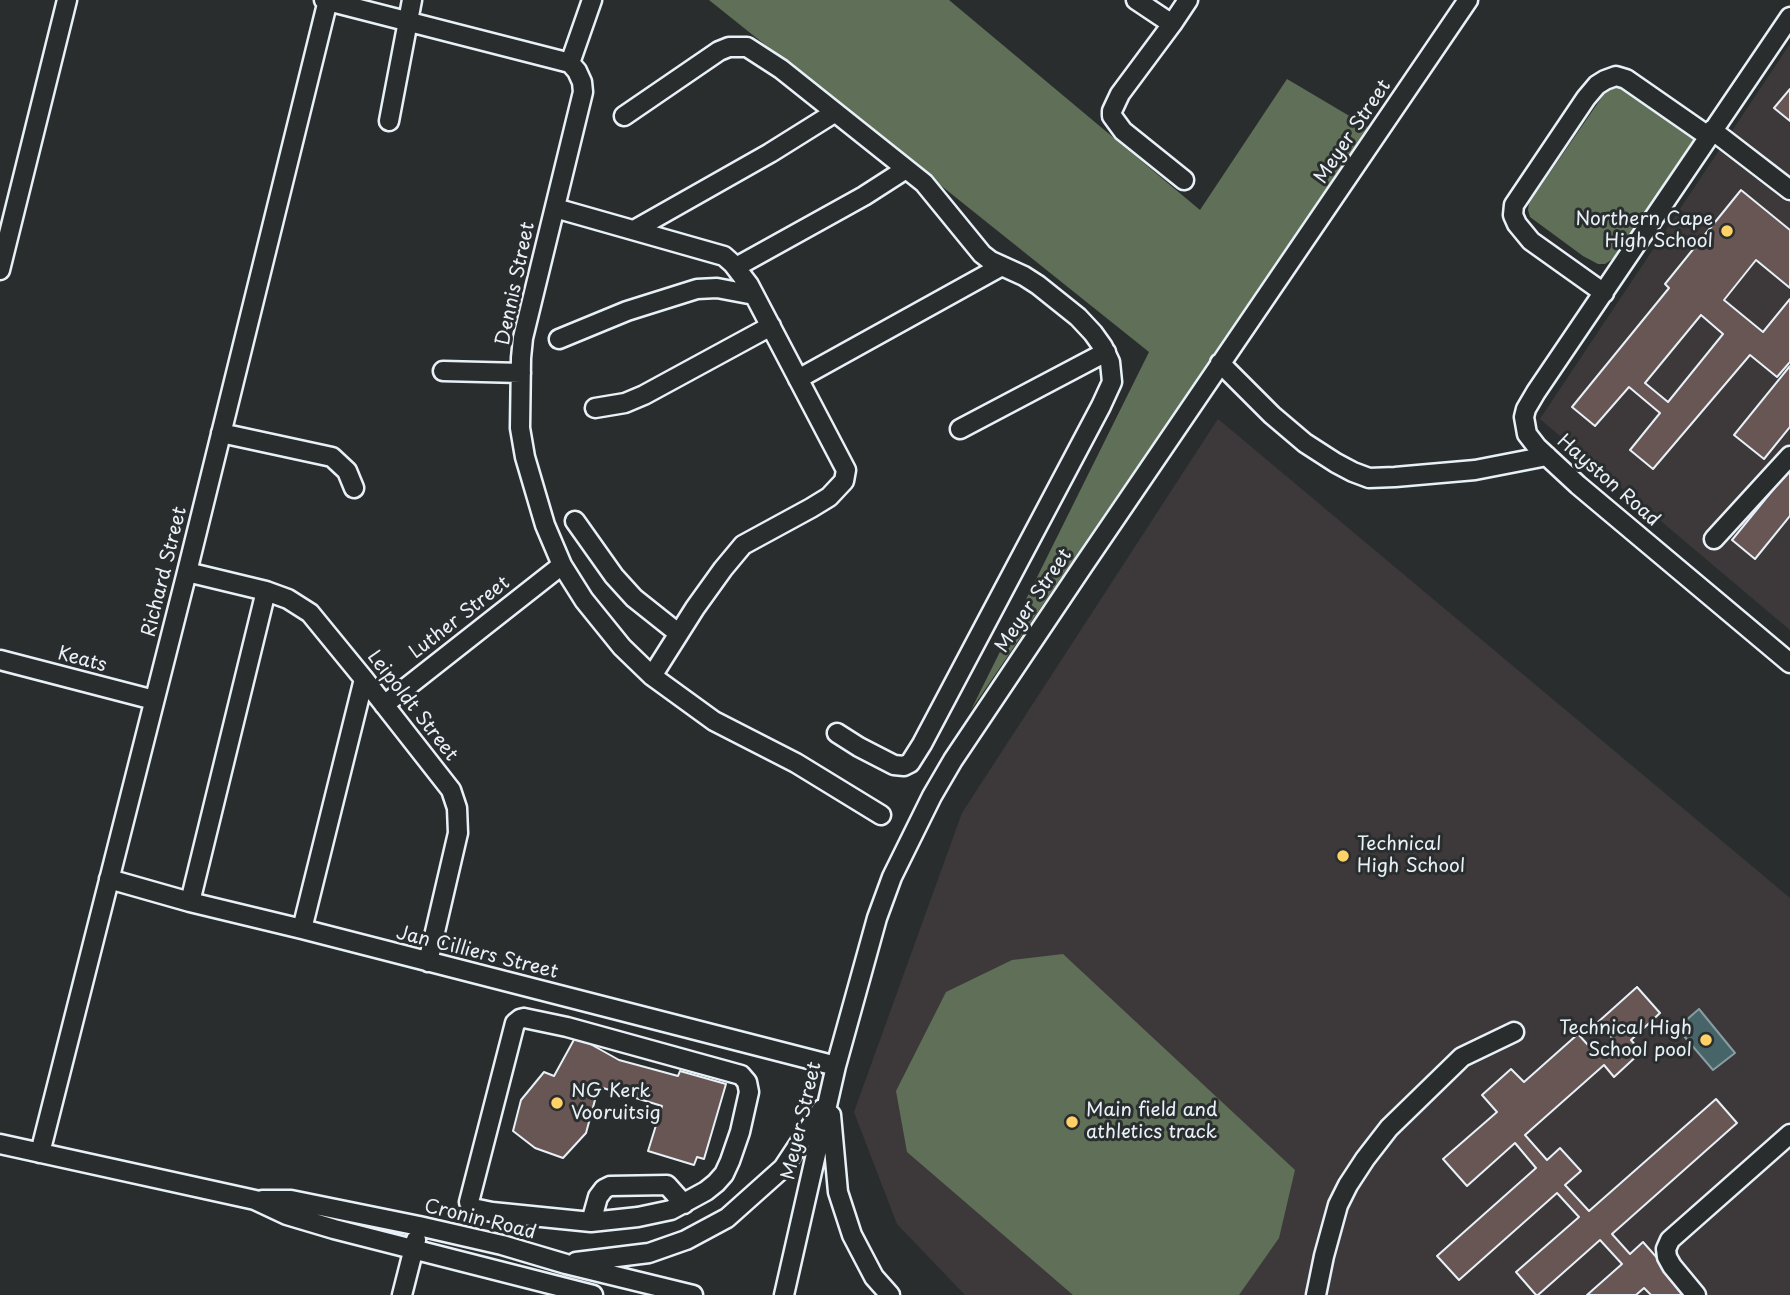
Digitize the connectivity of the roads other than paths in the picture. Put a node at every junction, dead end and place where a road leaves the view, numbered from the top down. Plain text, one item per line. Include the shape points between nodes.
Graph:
1 (67, 0) edge
2 (327, 0) edge
3 (412, 0) edge
4 (592, 0) edge
5 (1136, 0) edge
6 (1468, 0) edge
7 (1186, 2) edge
8 (1790, 17) edge
9 (408, 21) junction
10 (1172, 24) junction
11 (570, 63) junction
12 (834, 113) junction
13 (624, 116) dead end
14 (389, 121) dead end
15 (1710, 133) junction
16 (906, 169) junction
17 (1184, 180) dead end
18 (1790, 190) edge
19 (555, 208) junction
20 (634, 230) junction
21 (1002, 266) junction
22 (736, 267) junction
23 (0, 270) edge
24 (1604, 293) junction
25 (754, 295) junction
26 (771, 326) junction
27 (559, 339) dead end
28 (1106, 352) junction
29 (1220, 363) junction
30 (443, 371) dead end
31 (521, 373) junction
32 (798, 379) junction
33 (594, 408) dead end
34 (960, 429) dead end
35 (221, 433) junction
36 (1547, 456) junction
37 (1790, 456) edge
38 (354, 488) dead end
39 (575, 521) dead end
40 (1714, 539) dead end
41 (562, 565) junction
42 (187, 572) junction
43 (266, 590) junction
44 (678, 633) junction
45 (0, 660) edge
46 (1790, 663) edge
47 (652, 676) junction
48 (364, 679) junction
49 (154, 700) junction
50 (384, 705) junction
51 (837, 733) dead end
52 (881, 815) dead end
53 (109, 879) junction
54 (190, 902) junction
55 (302, 929) junction
56 (428, 962) junction
57 (1514, 1032) dead end
58 (836, 1066) junction
59 (829, 1097) junction
60 (1790, 1134) edge
61 (0, 1144) edge
62 (40, 1153) junction
63 (255, 1200) junction
64 (684, 1204) junction
65 (492, 1212) junction
66 (591, 1222) junction
67 (419, 1226) junction
68 (483, 1241) junction
69 (414, 1249) junction
70 (566, 1264) junction
71 (476, 1265) junction
72 (402, 1295) edge
73 (593, 1295) edge
74 (693, 1295) edge
75 (785, 1295) edge
76 (890, 1295) edge
77 (1316, 1295) edge
78 (1696, 1295) edge

1 - 23 street
2 - 9 street
2 - 35 street, Richard Street
3 - 9 street
4 - 11 street
5 - 10 street
6 - 29 street, Meyer Street
7 - 10 street
8 - 15 street, Hayston Road
9 - 11 street
9 - 14 street
10 - 17 street via 1120,94 1112,116 1123,131
11 - 19 street, Dennis Street via 583,92
12 - 13 street via 781,69 739,46 704,61
12 - 16 street
12 - 20 street
15 - 18 street
15 - 24 street, Hayston Road
15 - 24 street via 1626,79 1605,79 1586,98 1521,194 1513,215 1522,232
16 - 21 street via 933,193 982,254
16 - 22 street
19 - 20 street
19 - 31 street, Dennis Street via 523,338
20 - 22 street via 724,256
21 - 28 street via 1038,285 1078,317
21 - 32 street
22 - 25 street
24 - 36 street, Hayston Road via 1526,410 1527,434
25 - 26 street
25 - 27 street via 697,289
26 - 32 street
26 - 33 street via 645,395
28 - 34 street
28 - 51 street via 1112,382 1101,406 910,763 894,765
29 - 36 street via 1306,443 1370,478 1475,470
29 - 58 street, Meyer Street via 932,796 877,918
30 - 31 street
31 - 41 street, Dennis Street via 520,428 525,457
32 - 44 street via 846,470 844,481 820,503 743,545
35 - 38 street via 332,457 347,471
35 - 42 street, Richard Street
36 - 46 street, Hayston Road
37 - 40 street
39 - 44 street via 634,598
41 - 47 street, Dennis Street via 605,628
41 - 50 street, Luther Street
42 - 43 street, Leipoldt Street
42 - 49 street, Richard Street
43 - 48 street, Leipoldt Street via 310,613
43 - 54 street
44 - 47 street
45 - 49 street, Keats
47 - 52 street, Dennis Street via 714,721 796,763
48 - 50 street, Leipoldt Street
48 - 55 street
49 - 53 street, Richard Street
50 - 56 street, Leipoldt Street via 451,790 457,808 458,833
53 - 54 street, Jan Cilliers Street
53 - 62 street, Richard Street
54 - 55 street, Jan Cilliers Street
55 - 56 street, Jan Cilliers Street
56 - 58 street, Jan Cilliers Street
57 - 77 street via 1461,1057 1389,1128 1365,1159 1338,1205
58 - 59 street, Meyer Street
59 - 70 street via 783,1168 727,1218 649,1253
59 - 75 street, Meyer Street
59 - 76 street via 838,1192 852,1235 874,1277
60 - 78 street via 1670,1240 1667,1257
61 - 62 street, Cronin Road
62 - 63 street, Cronin Road
63 - 67 street, Cronin Road via 291,1200
63 - 69 street, Cronin Road via 287,1215
64 - 65 street via 716,1183 730,1161 749,1092 741,1075 522,1018 515,1023 469,1202 473,1208
64 - 66 street via 658,1214
64 - 66 street via 667,1185 611,1186 598,1197
65 - 66 street
65 - 68 street
67 - 68 street, Cronin Road
67 - 69 street
68 - 70 street, Cronin Road
68 - 71 street
69 - 71 street, Cronin Road
69 - 72 street
70 - 74 street, Cronin Road
71 - 73 street, Cronin Road

